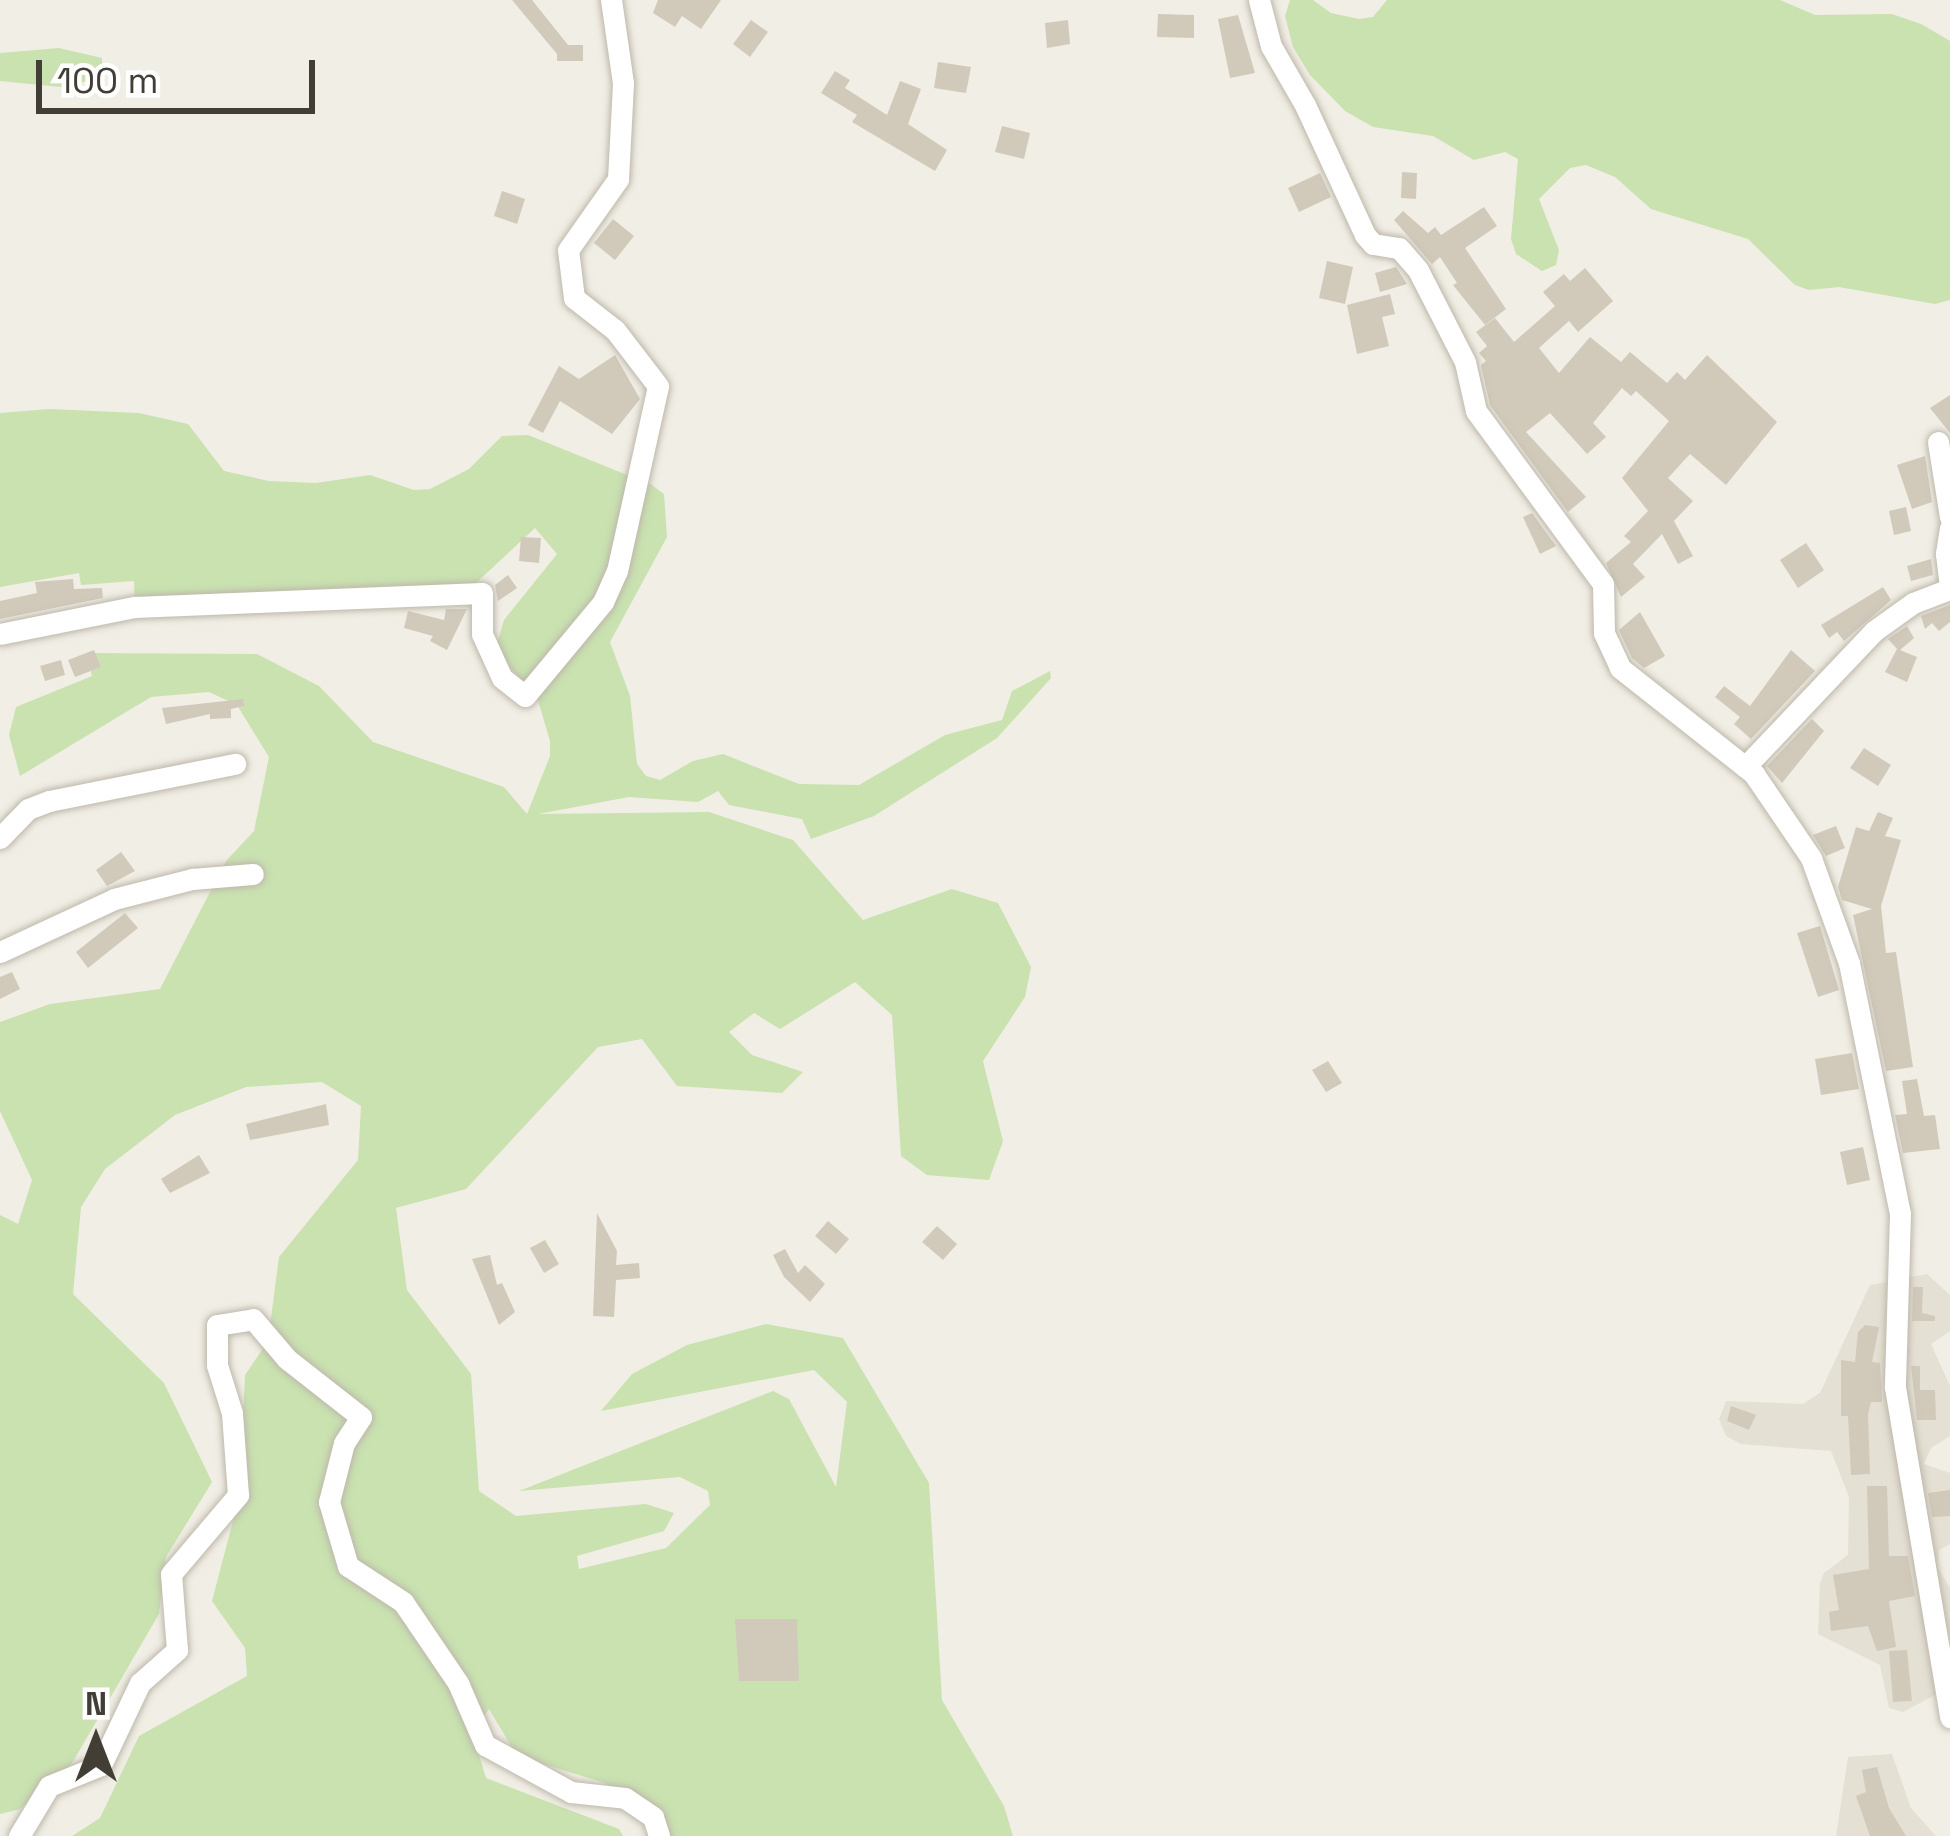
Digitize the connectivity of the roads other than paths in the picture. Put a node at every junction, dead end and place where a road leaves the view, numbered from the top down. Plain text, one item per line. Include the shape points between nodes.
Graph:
1 (610, 0) edge
2 (1259, 0) edge
3 (1939, 442) dead end
4 (1950, 517) edge
5 (1950, 527) edge
6 (1950, 588) edge
7 (0, 634) edge
8 (236, 764) dead end
9 (1745, 766) junction
10 (0, 838) edge
11 (254, 874) dead end
12 (0, 952) edge
13 (1950, 1717) edge
14 (19, 1836) edge
15 (659, 1836) edge

1 - 7 street via 623,83 618,179 568,250 574,298 615,330 658,386 617,572 603,602 525,696 502,678 482,634 482,593 134,607
2 - 9 street via 1271,46 1365,235 1399,248 1418,270 1465,362 1476,411 1603,584 1604,633 1620,668
3 - 4 street
5 - 6 street
6 - 9 street via 1874,632
8 - 10 street via 49,802 28,809
9 - 13 street via 1811,858 1849,963 1878,1087 1900,1214 1895,1387
11 - 12 street via 113,899
14 - 15 street via 49,1786 101,1765 140,1683 177,1650 171,1574 238,1495 217,1325 254,1319 287,1359 361,1417 344,1443 329,1502 348,1566 403,1602 458,1683 485,1745 571,1792 626,1798 653,1816

